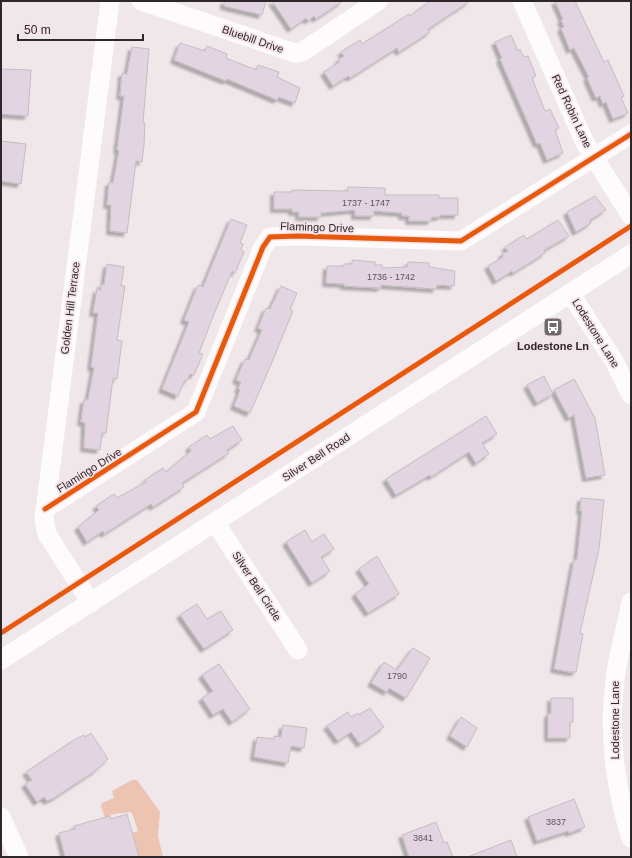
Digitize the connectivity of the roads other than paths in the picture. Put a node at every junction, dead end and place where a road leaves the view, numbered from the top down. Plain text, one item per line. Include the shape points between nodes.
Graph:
1 (110, 1) edge
2 (141, 1) edge
3 (378, 1) edge
4 (522, 1) edge
5 (631, 134) edge
6 (594, 158) junction
7 (631, 216) edge
8 (631, 254) edge
9 (570, 292) junction
10 (629, 385) edge
11 (45, 509) junction
12 (215, 522) junction
13 (631, 602) edge
14 (91, 603) junction
15 (298, 650) dead end
16 (1, 660) edge
17 (1, 817) edge
18 (631, 838) edge
19 (19, 857) edge

1 - 11 street, Golden Hill Terrace
2 - 3 street, Bluebill Drive via 295,53 302,52
4 - 6 street, Red Robin Lane via 576,124
5 - 6 street, Flamingo Drive
6 - 7 street, Red Robin Lane
6 - 11 street, Flamingo Drive via 461,241 270,237 263,247 196,412
8 - 9 street, Silver Bell Road
9 - 10 street, Lodestone Lane
9 - 12 street, Silver Bell Road
11 - 14 street, Golden Hill Terrace via 44,526 47,534
12 - 14 street, Silver Bell Road
12 - 15 street, Silver Bell Circle
13 - 18 street, Lodestone Lane via 615,680 613,714 615,768
14 - 16 street, Silver Bell Road
17 - 19 street

